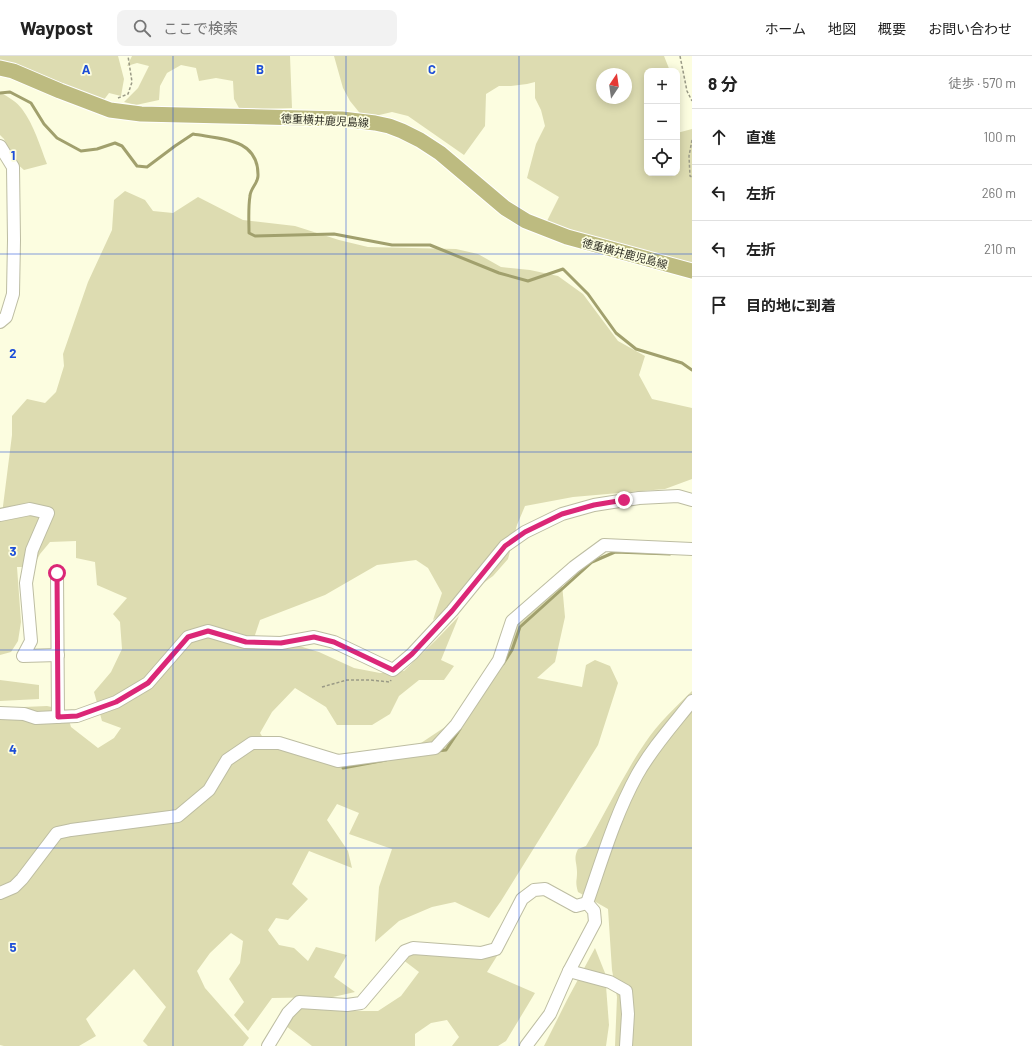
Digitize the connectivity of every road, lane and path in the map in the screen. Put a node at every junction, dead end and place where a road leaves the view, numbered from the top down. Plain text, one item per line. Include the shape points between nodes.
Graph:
1 (128, 56) edge
2 (680, 56) edge
3 (0, 68) edge
4 (692, 101) edge
5 (99, 106) junction
6 (692, 140) edge
7 (0, 146) edge
8 (692, 177) edge
9 (692, 271) edge
10 (0, 322) edge
11 (692, 500) edge
12 (0, 515) edge
13 (692, 549) edge
14 (57, 573) dead end
15 (58, 655) junction
16 (394, 678) dead end
17 (322, 688) dead end
18 (692, 701) edge
19 (0, 713) edge
20 (58, 717) junction
21 (0, 893) edge
22 (586, 903) junction
23 (569, 971) junction
24 (268, 1046) edge
25 (526, 1046) edge
26 (626, 1046) edge

1 - 5 path via 132,82 128,94
2 - 4 path via 687,91
3 - 5 main road, 徳重横井鹿児島線
5 - 9 main road, 徳重横井鹿児島線 via 141,114 342,119 389,126 402,130 440,153 505,208 526,221 567,237
6 - 8 path via 689,156
7 - 10 street via 13,167 14,240 13,294 6,317
11 - 20 street via 678,496 639,498 594,505 562,514 525,532 505,546 452,611 412,654 393,670 334,642 314,637 281,643 246,642 208,631 188,637 148,683 116,702 77,716
12 - 15 street via 30,509 48,513 32,550 26,583 31,641 23,656
13 - 21 street via 604,545 574,567 512,621 499,660 456,725 435,748 338,761 278,743 252,743 227,760 209,790 178,816 57,833 22,879 14,887
14 - 15 street
15 - 20 street
16 - 17 path via 390,682 347,680
18 - 22 street via 638,774 619,812
19 - 20 street via 24,714 36,718
22 - 23 street via 594,911 596,922
22 - 24 street via 576,906 544,889 534,890 522,899 496,949 481,953 409,949 394,962 361,1003 346,1005 299,1002 288,1013
23 - 25 street via 550,1014
23 - 26 street via 604,980 626,990

